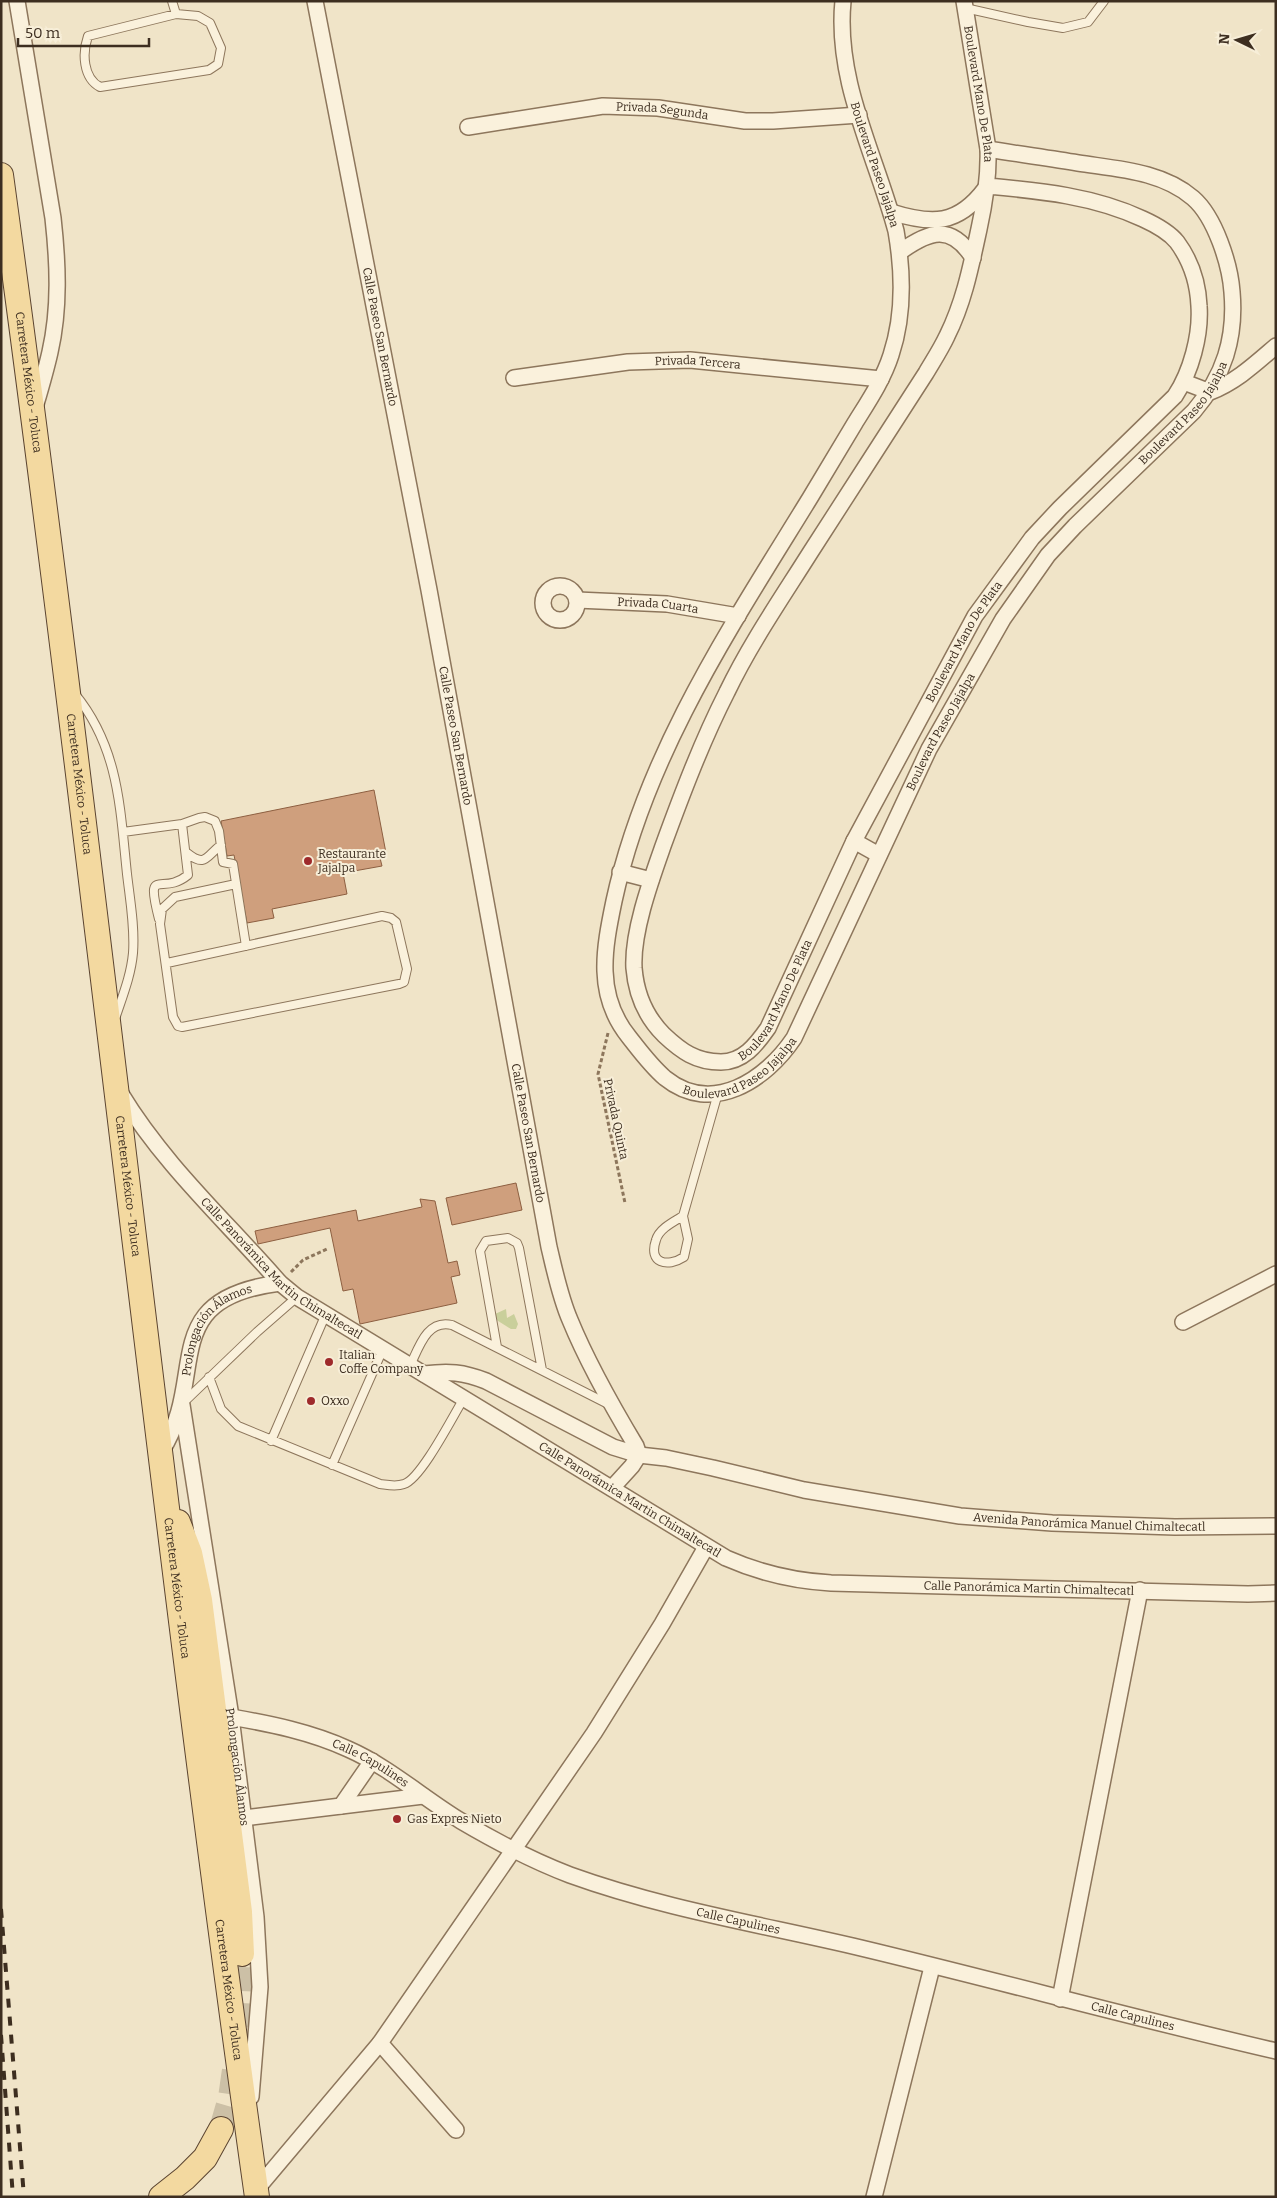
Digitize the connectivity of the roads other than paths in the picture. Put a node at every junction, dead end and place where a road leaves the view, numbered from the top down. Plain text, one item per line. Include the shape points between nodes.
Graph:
1 (17, 1) edge
2 (172, 1) edge
3 (315, 1) edge
4 (843, 1) edge
5 (1104, 1) edge
6 (964, 5) edge
7 (176, 14) junction
8 (859, 115) junction
9 (468, 127) dead end
10 (988, 149) junction
11 (1, 176) edge
12 (988, 186) junction
13 (891, 212) junction
14 (900, 252) junction
15 (973, 258) junction
16 (1276, 346) edge
17 (514, 378) dead end
18 (881, 378) junction
19 (1184, 382) junction
20 (1210, 392) junction
21 (34, 413) junction
22 (577, 600) dead end
23 (738, 616) junction
24 (68, 686) junction
25 (182, 824) junction
26 (123, 832) junction
27 (854, 841) junction
28 (221, 845) junction
29 (187, 853) junction
30 (879, 855) junction
31 (620, 872) junction
32 (651, 880) junction
33 (236, 884) junction
34 (160, 924) junction
35 (246, 946) junction
36 (167, 963) junction
37 (110, 1032) junction
38 (117, 1087) junction
39 (718, 1093) junction
40 (683, 1216) junction
41 (1276, 1274) edge
42 (280, 1283) junction
43 (297, 1297) junction
44 (325, 1316) junction
45 (1183, 1322) dead end
46 (497, 1347) junction
47 (382, 1349) junction
48 (410, 1366) junction
49 (542, 1370) junction
50 (424, 1374) junction
51 (209, 1377) junction
52 (464, 1398) junction
53 (182, 1405) junction
54 (615, 1408) junction
55 (271, 1441) junction
56 (161, 1452) junction
57 (639, 1455) junction
58 (332, 1465) junction
59 (612, 1488) junction
60 (167, 1505) junction
61 (180, 1525) junction
62 (1276, 1526) edge
63 (706, 1547) junction
64 (209, 1570) junction
65 (1140, 1590) junction
66 (1276, 1593) edge
67 (231, 1717) junction
68 (372, 1761) junction
69 (423, 1796) junction
70 (341, 1806) junction
71 (244, 1818) junction
72 (515, 1850) junction
73 (242, 1954) tunnel mouth
74 (932, 1966) junction
75 (1060, 1999) junction
76 (380, 2043) junction
77 (1276, 2051) edge
78 (221, 2129) tunnel mouth
79 (456, 2130) dead end
80 (248, 2132) junction
81 (256, 2193) edge
82 (161, 2197) edge
83 (874, 2197) edge

1 - 21 street via 57,254 55,318
2 - 7 lane
3 - 54 street, Calle Paseo San Bernardo via 429,590 548,1247 570,1320
4 - 8 street, Boulevard Paseo Jajalpa via 843,56 848,84
5 - 6 lane via 1088,22 1063,28
6 - 10 street, Boulevard Mano De Plata
7 - 7 lane via 88,36 84,48 88,76 92,82 100,87 209,70 218,64 221,48 210,23 198,16
8 - 9 street, Privada Segunda via 773,121 658,108 603,106
8 - 13 street, Boulevard Paseo Jajalpa
10 - 12 street, Boulevard Mano De Plata
10 - 20 street, Boulevard Paseo Jajalpa via 1133,172 1175,186 1194,199 1208,216 1231,278 1231,335 1222,368
11 - 21 main road, Carretera México - Toluca
12 - 13 street via 975,202 948,220 913,219
12 - 15 street, Boulevard Mano De Plata
12 - 19 street, Boulevard Mano De Plata via 1086,198 1133,214 1176,241 1191,266 1200,317
13 - 14 street, Boulevard Paseo Jajalpa
14 - 15 street via 928,234 942,234 965,244
14 - 18 street, Boulevard Paseo Jajalpa via 901,293 896,331 891,356
15 - 32 street, Boulevard Mano De Plata via 947,337 772,612 726,692 676,810
16 - 20 street via 1249,370
17 - 18 street, Privada Tercera via 628,362 690,360
18 - 23 street, Boulevard Paseo Jajalpa
19 - 20 street
19 - 27 street, Boulevard Mano De Plata via 1175,396 1032,538 991,592
20 - 30 street, Boulevard Paseo Jajalpa via 1048,555 1028,581 955,700
21 - 24 main road, Carretera México - Toluca
22 - 23 street, Privada Cuarta via 667,604
23 - 31 street, Boulevard Paseo Jajalpa via 706,671 654,776
24 - 26 lane via 99,728 108,751 116,775
24 - 37 main road, Carretera México - Toluca
25 - 26 lane
25 - 28 lane via 205,817 215,821
25 - 29 lane
26 - 37 lane via 134,939 127,984
27 - 30 street
27 - 32 street, Boulevard Mano De Plata via 768,1028 755,1047 726,1062 691,1057 658,1029 647,1014 638,992 634,968 635,946
28 - 29 lane via 202,860 196,860
28 - 33 lane via 223,862 233,864
29 - 34 lane via 188,875 180,880 156,884 153,888
30 - 39 street, Boulevard Paseo Jajalpa via 794,1038 769,1069 734,1089
31 - 32 street
31 - 39 street, Boulevard Paseo Jajalpa via 604,965 606,988 613,1010 622,1028 666,1078 681,1088 700,1094
33 - 34 lane via 175,897 162,909
33 - 35 lane
34 - 36 lane
35 - 36 lane
35 - 36 lane via 382,916 396,922 407,976 399,984 182,1027 178,1026 174,1016
37 - 38 main road, Carretera México - Toluca
38 - 42 street, Calle Panorámica Martin Chimaltecatl via 138,1123 162,1153
38 - 56 main road, Carretera México - Toluca
39 - 40 lane
40 - 40 lane via 688,1239 684,1257 674,1264 663,1263 656,1258 656,1239 667,1226
41 - 45 street
42 - 43 street, Calle Panorámica Martin Chimaltecatl
42 - 53 street, Prolongación Álamos via 238,1291 209,1311 194,1334 189,1349
43 - 44 street, Calle Panorámica Martin Chimaltecatl
43 - 51 lane
44 - 47 street, Calle Panorámica Martin Chimaltecatl
44 - 55 lane
46 - 48 lane via 452,1325 437,1324 431,1328
46 - 49 lane
46 - 49 lane via 480,1251 486,1241 508,1238 519,1248
47 - 48 street, Calle Panorámica Martin Chimaltecatl
47 - 58 lane
48 - 50 street, Calle Panorámica Martin Chimaltecatl
49 - 54 lane
50 - 52 street, Calle Panorámica Martin Chimaltecatl
50 - 57 street, Avenida Panorámica Manuel Chimaltecatl via 466,1373 613,1447
51 - 53 lane
51 - 55 lane via 221,1409 229,1419
52 - 58 lane via 418,1474 404,1484 380,1484
52 - 59 street, Calle Panorámica Martin Chimaltecatl
53 - 56 street, Prolongación Álamos via 174,1430
53 - 64 street, Prolongación Álamos
54 - 57 street, Calle Paseo San Bernardo
55 - 58 lane
56 - 60 main road, Carretera México - Toluca
57 - 59 street
57 - 62 street, Avenida Panorámica Manuel Chimaltecatl via 666,1458 804,1490 960,1516 1175,1527
59 - 63 street, Calle Panorámica Martin Chimaltecatl
60 - 61 main road
60 - 80 main road, Carretera México - Toluca
61 - 64 main road via 199,1547
61 - 73 main road via 200,1600 240,1912
63 - 65 street, Calle Panorámica Martin Chimaltecatl via 760,1572 807,1582
63 - 72 street via 653,1640
64 - 67 street, Prolongación Álamos
65 - 66 street, Calle Panorámica Martin Chimaltecatl
65 - 75 street
67 - 68 street, Calle Capulines via 297,1730
67 - 71 street, Prolongación Álamos
68 - 69 street, Calle Capulines
68 - 70 street
69 - 70 street
69 - 72 street, Calle Capulines
70 - 71 street
71 - 80 street, Prolongación Álamos via 256,1917 260,1987
72 - 74 street, Calle Capulines via 567,1873 643,1898
72 - 76 street
74 - 75 street, Calle Capulines
74 - 83 street
75 - 77 street, Calle Capulines
76 - 79 street
76 - 81 street
78 - 82 main road via 205,2158
80 - 81 main road, Carretera México - Toluca

